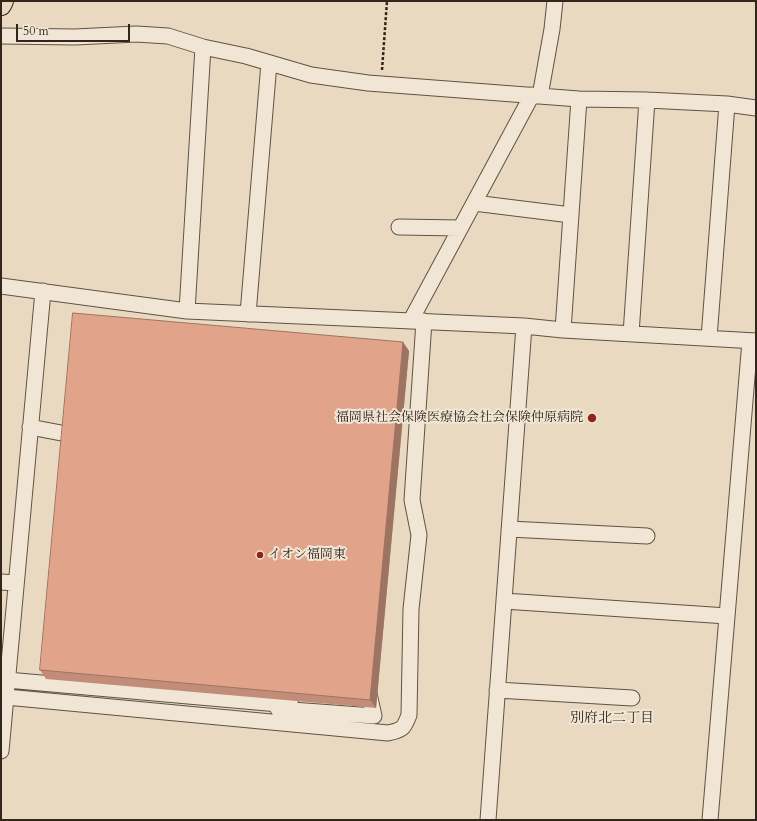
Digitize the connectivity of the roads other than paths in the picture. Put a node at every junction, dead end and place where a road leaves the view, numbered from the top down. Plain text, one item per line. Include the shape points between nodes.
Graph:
1 (3, 1) edge
2 (555, 1) edge
3 (1, 5) edge
4 (1, 36) edge
5 (204, 47) junction
6 (269, 63) junction
7 (536, 95) junction
8 (579, 99) junction
9 (647, 100) junction
10 (726, 104) junction
11 (756, 108) edge
12 (474, 203) junction
13 (571, 215) junction
14 (399, 227) dead end
15 (460, 228) junction
16 (1, 286) edge
17 (43, 291) junction
18 (187, 311) junction
19 (248, 314) junction
20 (418, 320) junction
21 (524, 326) junction
22 (563, 330) junction
23 (631, 334) junction
24 (709, 338) junction
25 (753, 341) edge
26 (84, 422) edge
27 (30, 427) junction
28 (509, 529) junction
29 (647, 536) dead end
30 (1, 582) edge
31 (16, 583) junction
32 (504, 601) junction
33 (727, 616) junction
34 (293, 673) edge
35 (365, 675) edge
36 (8, 680) junction
37 (497, 690) junction
38 (6, 697) junction
39 (632, 698) dead end
40 (191, 714) junction
41 (1, 751) edge
42 (488, 820) edge
43 (710, 820) edge

1 - 3 main road
2 - 7 street via 552,29
4 - 5 street via 75,37 136,34 168,36
5 - 6 street
5 - 18 street
6 - 7 street via 311,75 368,83
6 - 19 street
7 - 8 street
7 - 12 street
8 - 9 street
8 - 13 street
9 - 10 street
9 - 23 street
10 - 11 street
10 - 24 street
12 - 13 street
12 - 15 street
13 - 22 street
14 - 15 street
15 - 20 street
16 - 17 street
17 - 18 street
17 - 27 street
18 - 19 street
19 - 20 street
20 - 21 street
20 - 40 street via 412,500 419,535 411,609 409,715 405,726 388,733
21 - 22 street
21 - 28 street
22 - 23 street
23 - 24 street
24 - 25 street
25 - 33 street
26 - 27 street via 82,437
27 - 31 street
28 - 29 street
28 - 32 street
30 - 31 street
31 - 36 street
32 - 33 street
32 - 37 street
33 - 43 street
34 - 36 street via 290,705
35 - 40 street via 374,716 196,703
36 - 38 street
37 - 39 street
37 - 42 street
38 - 40 street
38 - 41 street

